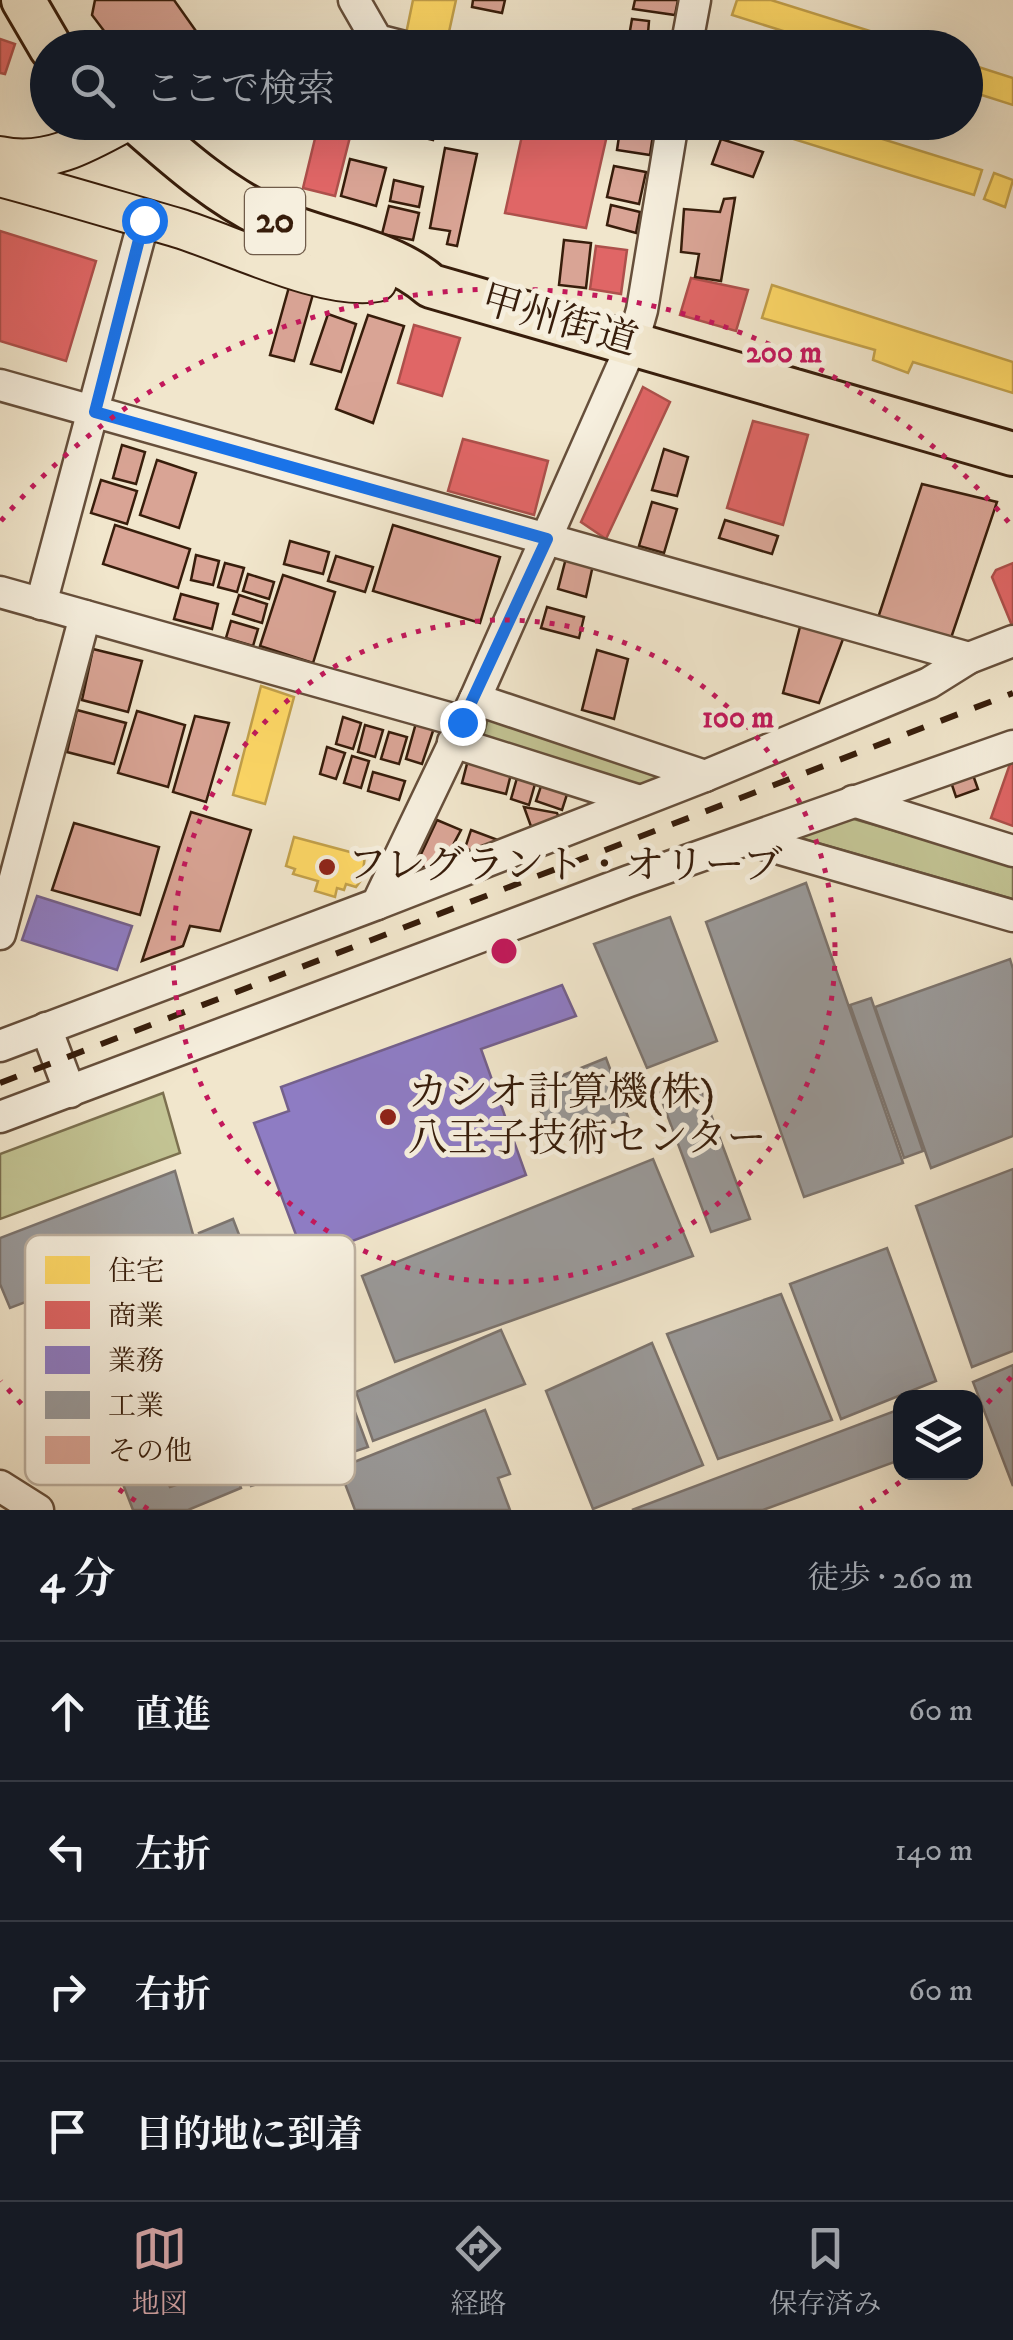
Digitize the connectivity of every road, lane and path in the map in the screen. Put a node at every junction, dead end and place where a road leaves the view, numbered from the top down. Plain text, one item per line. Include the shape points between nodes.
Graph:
1 (23, 0) edge
2 (50, 0) edge
3 (354, 0) edge
4 (695, 0) edge
5 (40, 30) edge
6 (67, 30) edge
7 (371, 30) edge
8 (689, 30) edge
9 (85, 140) edge
10 (130, 140) edge
11 (144, 140) edge
12 (670, 140) edge
13 (0, 156) edge
14 (0, 177) edge
15 (144, 220) junction
16 (378, 282) junction
17 (431, 286) junction
18 (633, 342) junction
19 (0, 386) edge
20 (95, 412) junction
21 (1013, 454) edge
22 (547, 539) junction
23 (0, 592) edge
24 (41, 604) junction
25 (85, 616) junction
26 (1013, 642) edge
27 (969, 658) junction
28 (464, 721) junction
29 (1013, 746) edge
30 (705, 776) junction
31 (640, 801) junction
32 (853, 801) junction
33 (749, 840) junction
34 (1013, 851) edge
35 (377, 904) junction
36 (1013, 916) edge
37 (0, 934) edge
38 (46, 1028) junction
39 (0, 1046) edge
40 (70, 1092) junction
41 (0, 1117) edge
42 (0, 1486) edge
43 (38, 1510) edge

1 - 5 highway
2 - 6 highway
3 - 7 street
4 - 8 street
9 - 13 main road via 46,158
10 - 16 highway, 20 via 167,184 219,221 262,243
11 - 17 highway, 甲州街道 / 20 via 270,219 411,269
12 - 18 street
14 - 15 main road
15 - 16 main road via 358,286
15 - 20 street
16 - 17 highway, 20 via 406,291
17 - 18 highway, 甲州街道 / 20
18 - 21 highway, 甲州街道 / 20
18 - 22 street
19 - 20 street
20 - 22 street
20 - 24 street
22 - 27 street
22 - 28 street
23 - 24 street
24 - 25 street
25 - 28 street
25 - 37 street
26 - 27 street
27 - 30 street via 929,682
28 - 30 street
28 - 31 street
28 - 35 street
29 - 32 street
30 - 31 street
31 - 35 street
32 - 33 street
32 - 34 street
33 - 36 street
33 - 40 street
35 - 38 street
38 - 39 street
38 - 40 street
40 - 41 street
42 - 43 street

